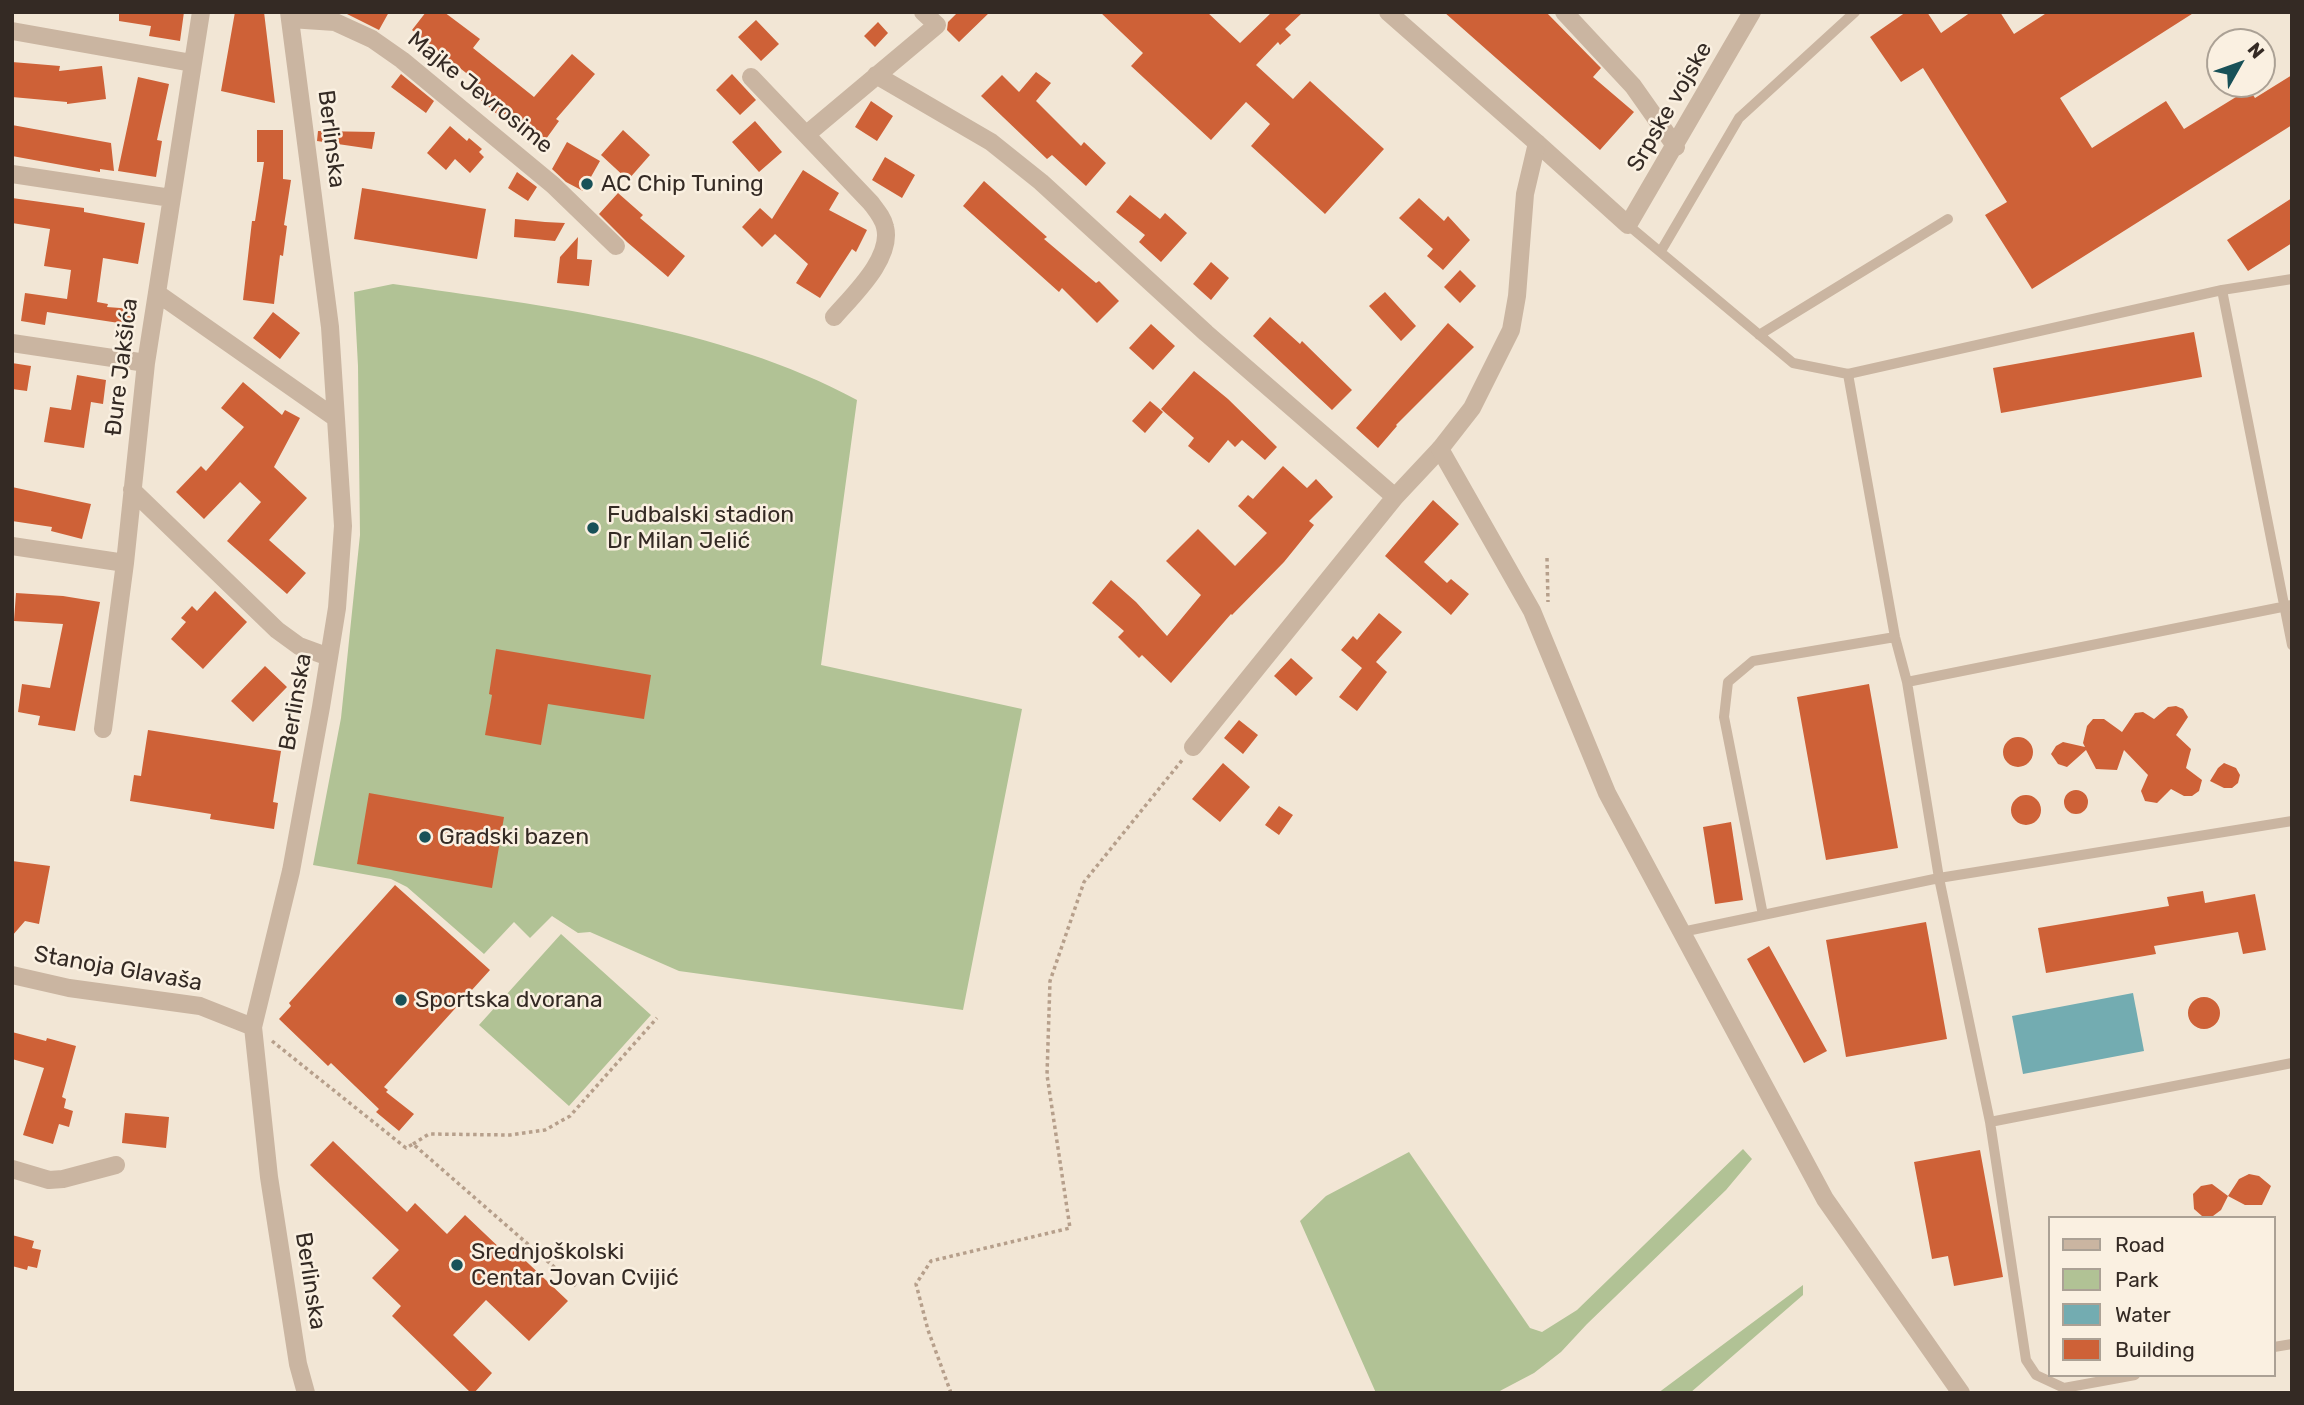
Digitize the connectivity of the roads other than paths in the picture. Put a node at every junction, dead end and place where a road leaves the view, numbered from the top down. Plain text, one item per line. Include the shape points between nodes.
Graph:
1 (201, 12) edge
2 (923, 12) edge
3 (1388, 12) edge
4 (1564, 12) edge
5 (1752, 12) edge
6 (1855, 12) edge
7 (290, 15) edge
8 (12, 32) edge
9 (192, 63) junction
10 (876, 75) junction
11 (751, 77) dead end
12 (807, 134) junction
13 (1537, 142) junction
14 (1676, 147) junction
15 (12, 174) edge
16 (171, 198) junction
17 (1948, 219) dead end
18 (1628, 225) junction
19 (616, 246) dead end
20 (1661, 251) junction
21 (2292, 279) edge
22 (2222, 290) junction
23 (157, 293) junction
24 (834, 317) dead end
25 (1759, 335) junction
26 (12, 342) edge
27 (146, 363) junction
28 (1848, 374) junction
29 (334, 418) junction
30 (1440, 449) junction
31 (132, 489) junction
32 (1395, 496) junction
33 (12, 546) edge
34 (125, 562) junction
35 (2288, 606) edge
36 (1895, 637) junction
37 (2292, 645) edge
38 (329, 657) junction
39 (1907, 682) junction
40 (103, 729) dead end
41 (1193, 747) road end
42 (2292, 821) edge
43 (1939, 878) junction
44 (1763, 915) junction
45 (1682, 932) junction
46 (12, 975) edge
47 (253, 1027) junction
48 (2292, 1063) edge
49 (1990, 1122) junction
50 (116, 1165) dead end
51 (12, 1169) edge
52 (2124, 1377) edge
53 (306, 1393) edge
54 (1961, 1393) edge

1 - 9 street, Đure Jakšića
2 - 10 street via 937,25
3 - 13 street
4 - 14 street via 1633,86
5 - 14 street, Srpske vojske
6 - 20 lane via 1739,118
7 - 19 street, Majke Jevrosime via 335,22 402,60 553,185
7 - 29 street, Berlinska via 330,327
8 - 9 street
9 - 16 street, Đure Jakšića
10 - 12 street
10 - 32 street via 991,142 1041,182
11 - 12 street
12 - 24 street via 872,203 886,230 874,270
13 - 18 street
13 - 30 street via 1525,194 1511,330 1472,408
14 - 18 street, Srpske vojske
15 - 16 street
16 - 23 street, Đure Jakšića
17 - 25 lane
18 - 20 lane
20 - 25 lane
21 - 22 lane
22 - 28 lane
22 - 35 lane
23 - 27 street, Đure Jakšića
23 - 29 street
25 - 28 lane via 1793,363
26 - 27 street
27 - 31 street, Đure Jakšića
28 - 36 lane
29 - 38 street, Berlinska via 343,526
30 - 32 street
30 - 45 street via 1539,625 1607,793
31 - 34 street, Đure Jakšića
31 - 38 street via 277,630 299,646
32 - 41 street
33 - 34 street
34 - 40 street, Đure Jakšića
35 - 37 lane
35 - 39 lane
36 - 39 lane
36 - 44 lane via 1753,661 1728,682 1724,717
38 - 47 street, Berlinska via 291,871
39 - 43 lane
42 - 43 lane
43 - 44 lane
43 - 49 lane
44 - 45 lane
45 - 54 street via 1825,1199
46 - 47 street, Stanoja Glavaša via 69,988 200,1006
47 - 53 street, Berlinska via 269,1177
48 - 49 lane
49 - 52 lane via 2026,1360 2036,1375 2064,1388
50 - 51 street via 49,1180

